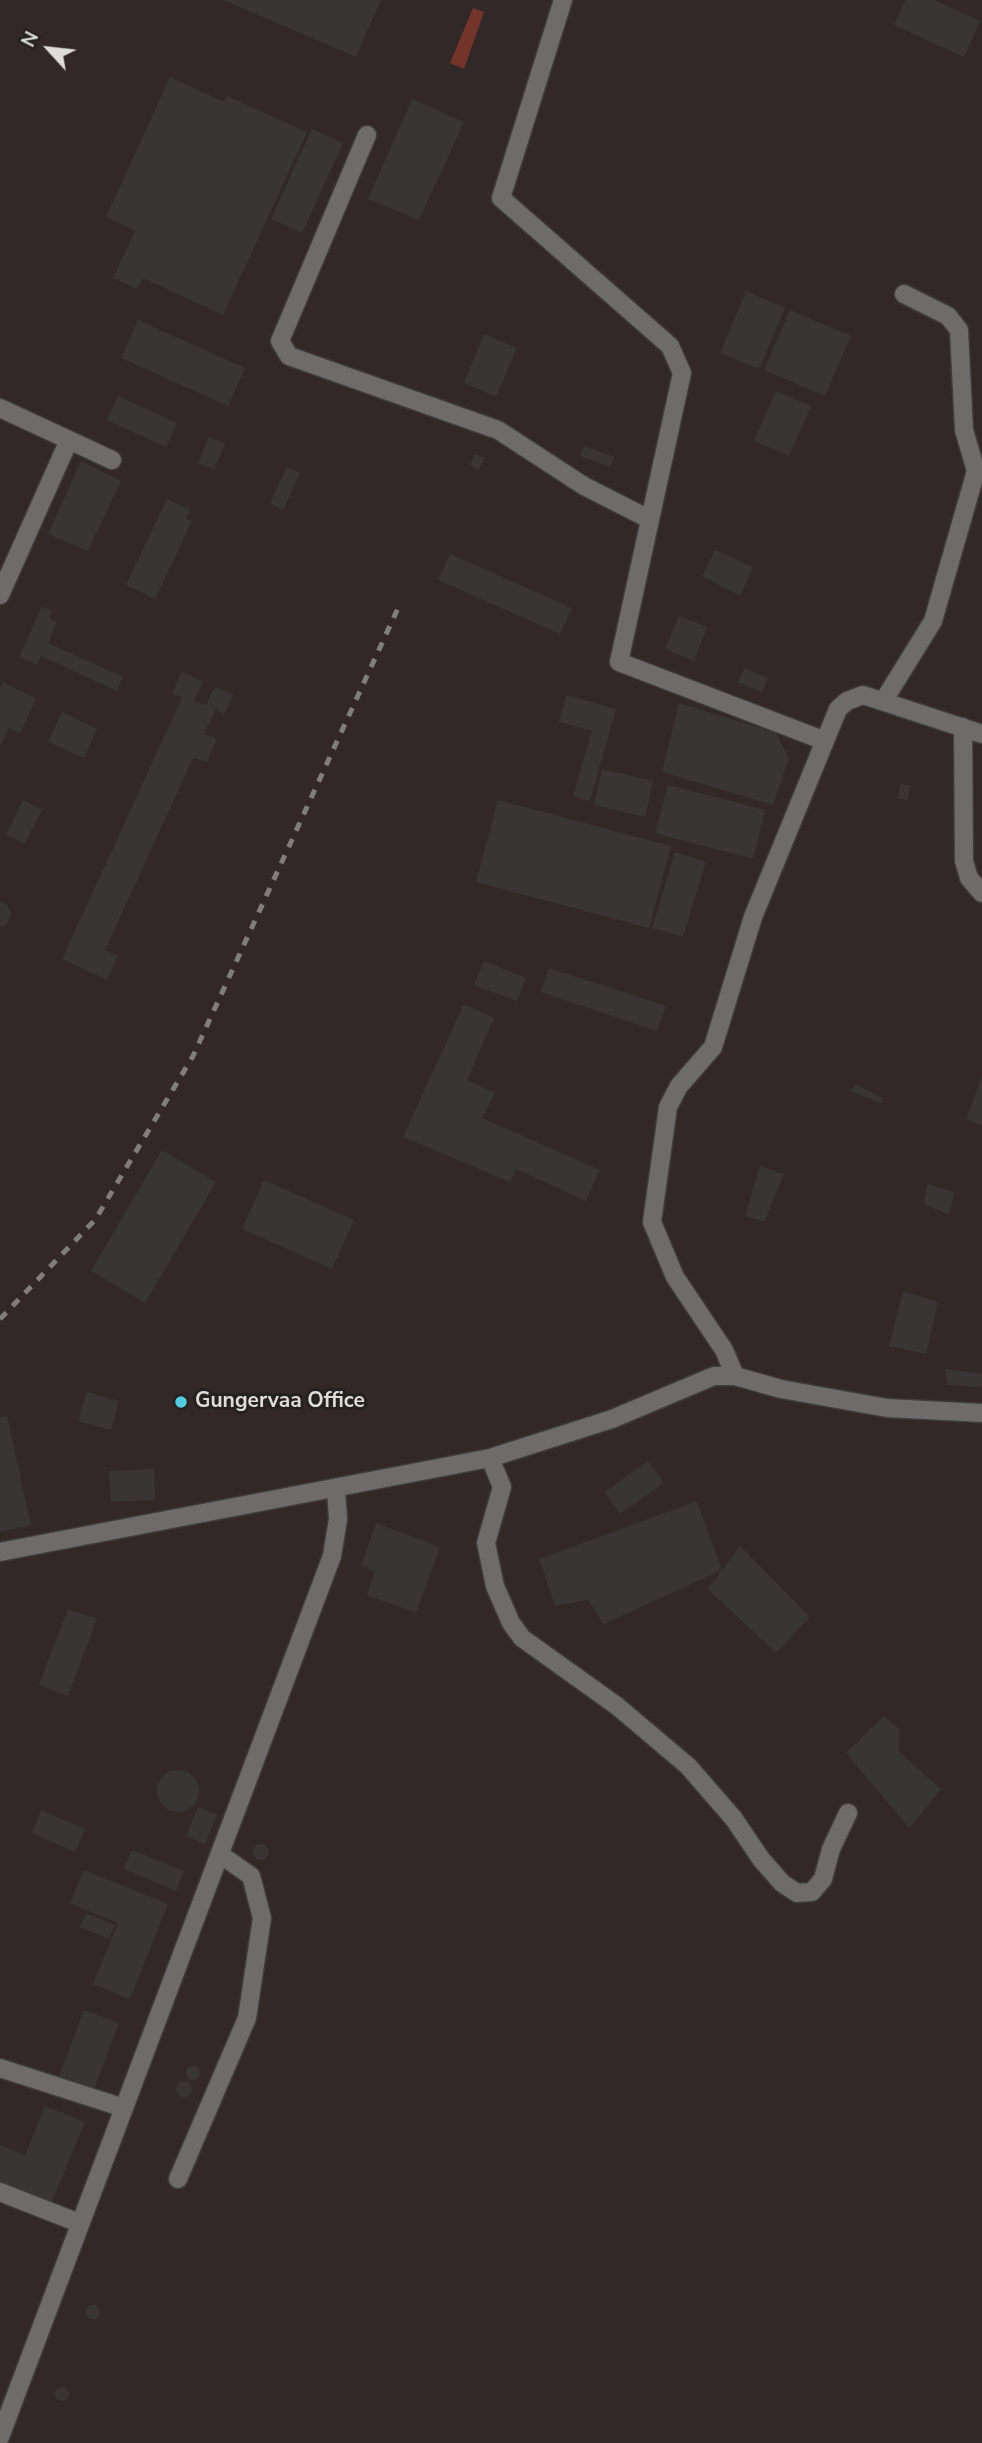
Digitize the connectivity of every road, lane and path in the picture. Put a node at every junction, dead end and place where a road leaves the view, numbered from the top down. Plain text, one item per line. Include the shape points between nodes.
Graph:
1 (563, 0) edge
2 (367, 135) dead end
3 (904, 294) dead end
4 (0, 408) edge
5 (69, 440) junction
6 (112, 460) dead end
7 (649, 519) junction
8 (0, 595) edge
9 (884, 700) junction
10 (963, 727) junction
11 (982, 734) edge
12 (825, 741) junction
13 (982, 893) edge
14 (735, 1376) junction
15 (982, 1413) edge
16 (490, 1458) junction
17 (336, 1490) junction
18 (0, 1552) edge
19 (848, 1813) dead end
20 (221, 1855) junction
21 (0, 2068) edge
22 (124, 2108) junction
23 (178, 2179) dead end
24 (0, 2192) edge
25 (79, 2223) junction
26 (0, 2437) edge

1 - 7 street via 501,198 670,346 682,373
2 - 7 street via 280,341 289,356 498,430 584,486
3 - 9 street via 948,316 959,330 964,430 976,471 933,621
4 - 5 street
5 - 6 street
5 - 8 street
7 - 12 street via 619,662
9 - 10 street
9 - 12 street via 863,695 847,701 838,709
10 - 11 street
10 - 13 street via 964,861 969,878
12 - 14 street via 752,917 713,1047 679,1086 668,1107 652,1222 675,1277 724,1350
14 - 15 street via 781,1390 887,1408
14 - 16 street via 714,1376 612,1419
16 - 17 street
16 - 19 street via 502,1486 486,1543 495,1586 522,1638 617,1706 688,1766 761,1859 797,1893 812,1892 823,1879
17 - 18 street
17 - 20 street via 337,1538 332,1556
20 - 22 street
20 - 23 street via 251,1876 262,1918 247,2018
21 - 22 street
22 - 25 street
24 - 25 street
25 - 26 street

